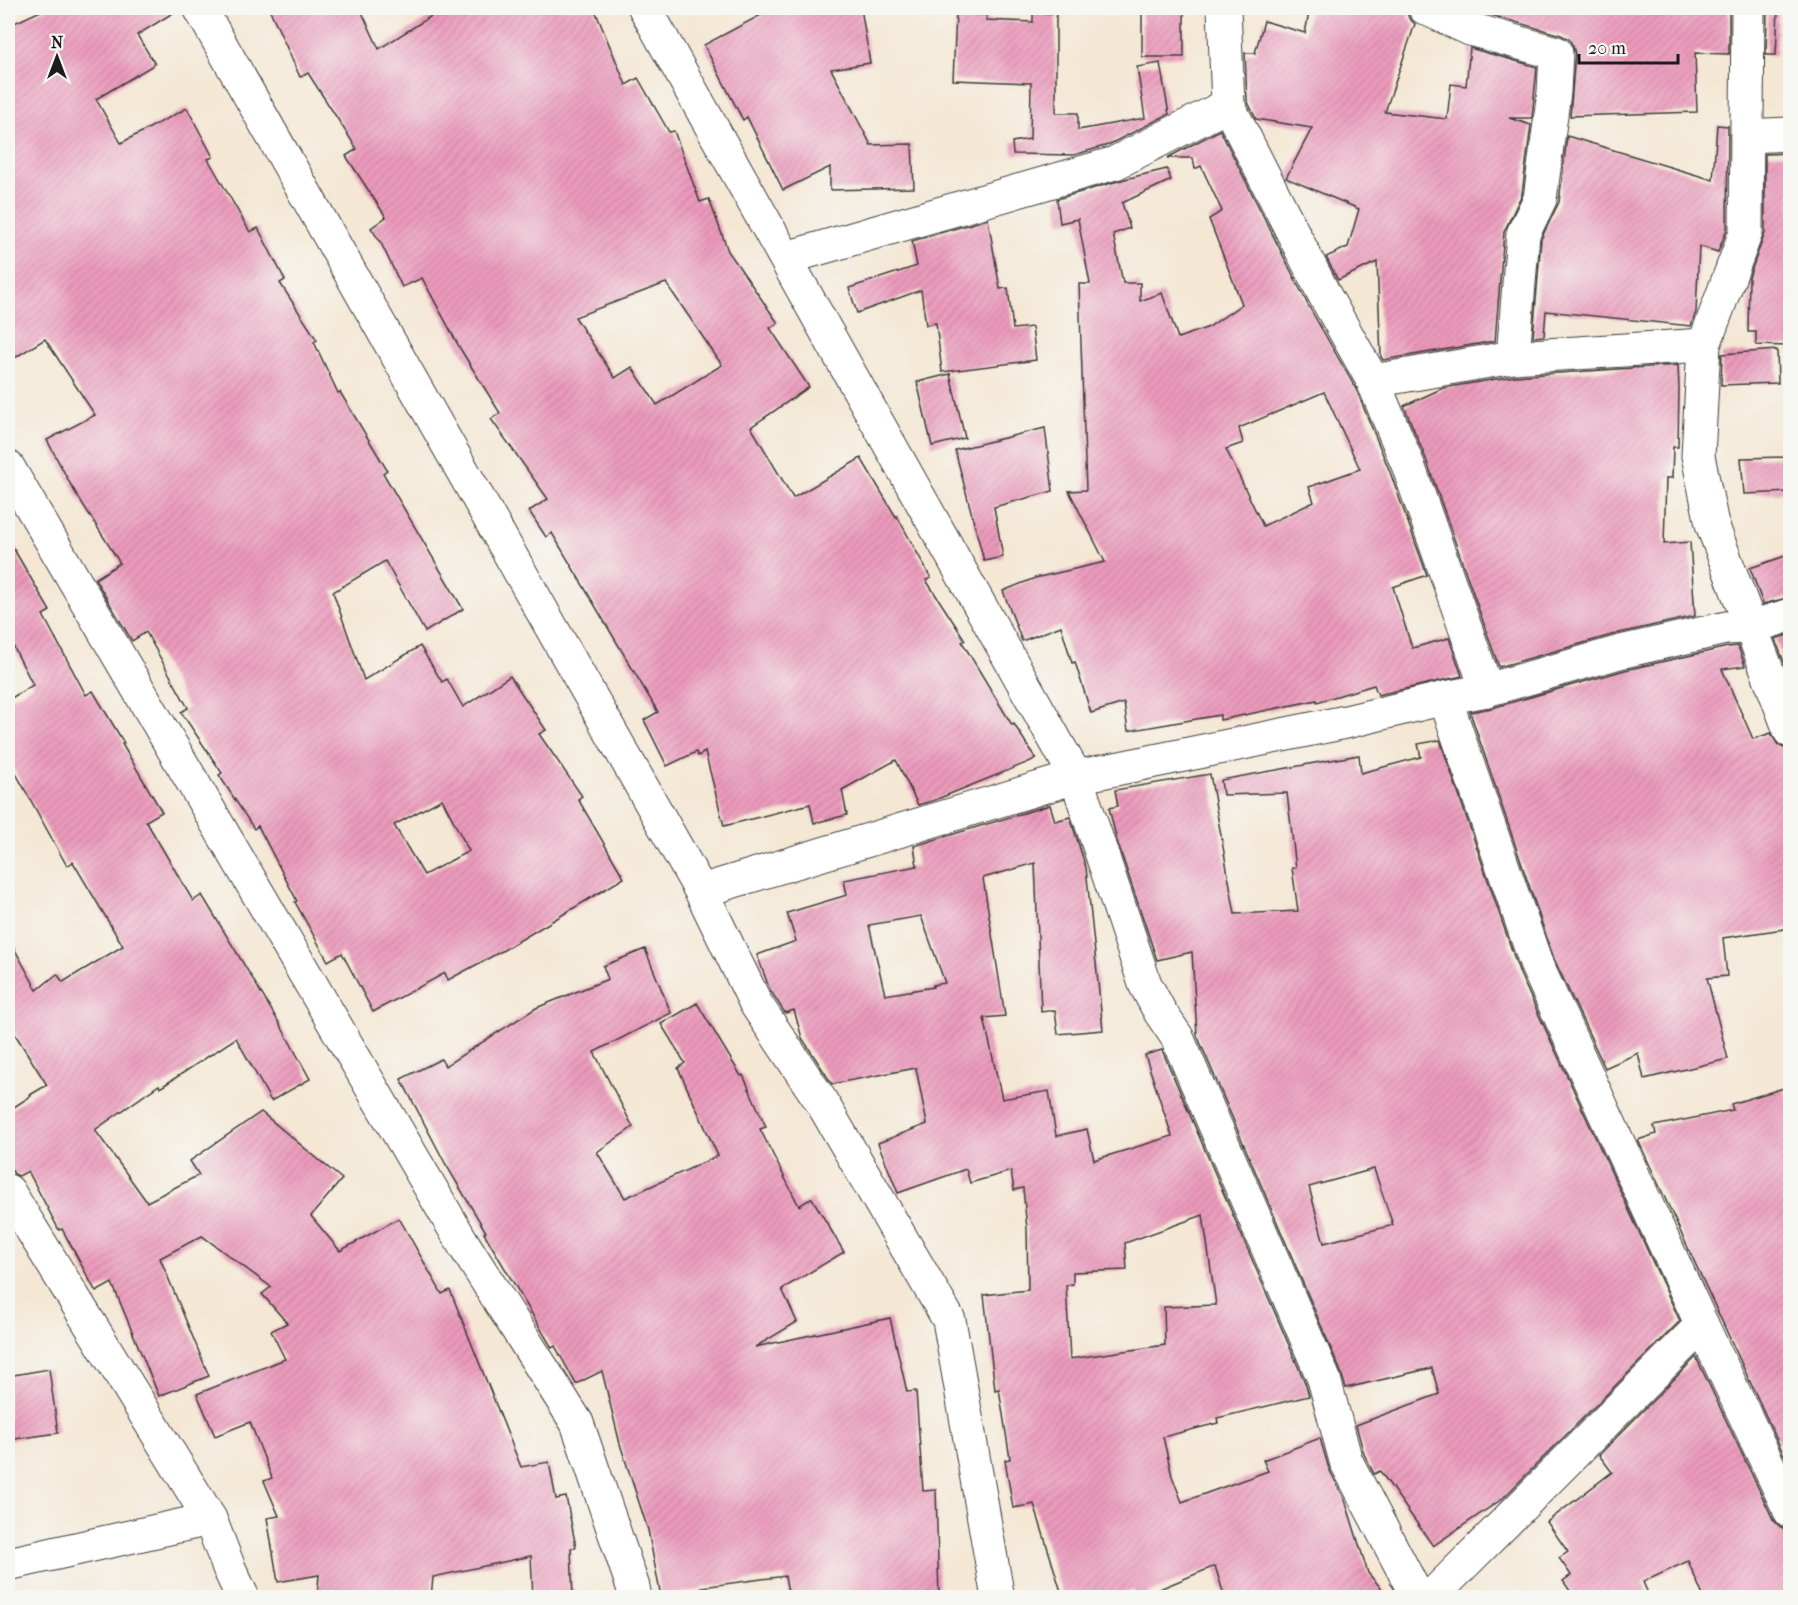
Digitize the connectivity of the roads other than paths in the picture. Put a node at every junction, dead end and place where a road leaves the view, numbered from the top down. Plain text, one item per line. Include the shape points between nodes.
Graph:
1 (200, 8) edge
2 (645, 8) edge
3 (1224, 8) edge
4 (1425, 8) edge
5 (1748, 8) edge
6 (1228, 105) junction
7 (1791, 134) edge
8 (1747, 136) junction
9 (786, 258) junction
10 (1704, 345) junction
11 (1513, 357) junction
12 (1373, 381) junction
13 (8, 467) edge
14 (1791, 615) edge
15 (1751, 627) junction
16 (1487, 690) junction
17 (1445, 698) junction
18 (1791, 731) edge
19 (1076, 777) junction
20 (701, 891) junction
21 (8, 1191) edge
22 (1702, 1325) junction
23 (1791, 1511) edge
24 (210, 1520) junction
25 (8, 1564) edge
26 (243, 1598) edge
27 (635, 1598) edge
28 (998, 1598) edge
29 (1418, 1598) edge
30 (1430, 1598) edge

1 - 20 street
2 - 9 street
3 - 6 street
4 - 11 street via 1470,29 1556,53 1540,199 1524,234
5 - 8 street
6 - 9 street via 1115,163
6 - 12 street
7 - 8 street
8 - 10 street via 1746,232
9 - 19 street
10 - 11 street
10 - 15 street via 1698,456 1712,524
11 - 12 street
12 - 16 street via 1408,465
13 - 27 street via 464,1245 578,1423
14 - 15 street
15 - 16 street via 1726,628 1620,652
15 - 18 street
16 - 17 street
17 - 19 street
17 - 22 street via 1537,966
19 - 20 street
19 - 29 street via 1145,984 1177,1037 1324,1379 1346,1461
20 - 28 street via 756,1004 821,1101 949,1320
21 - 24 street
22 - 23 street
22 - 30 street
24 - 25 street
24 - 26 street

